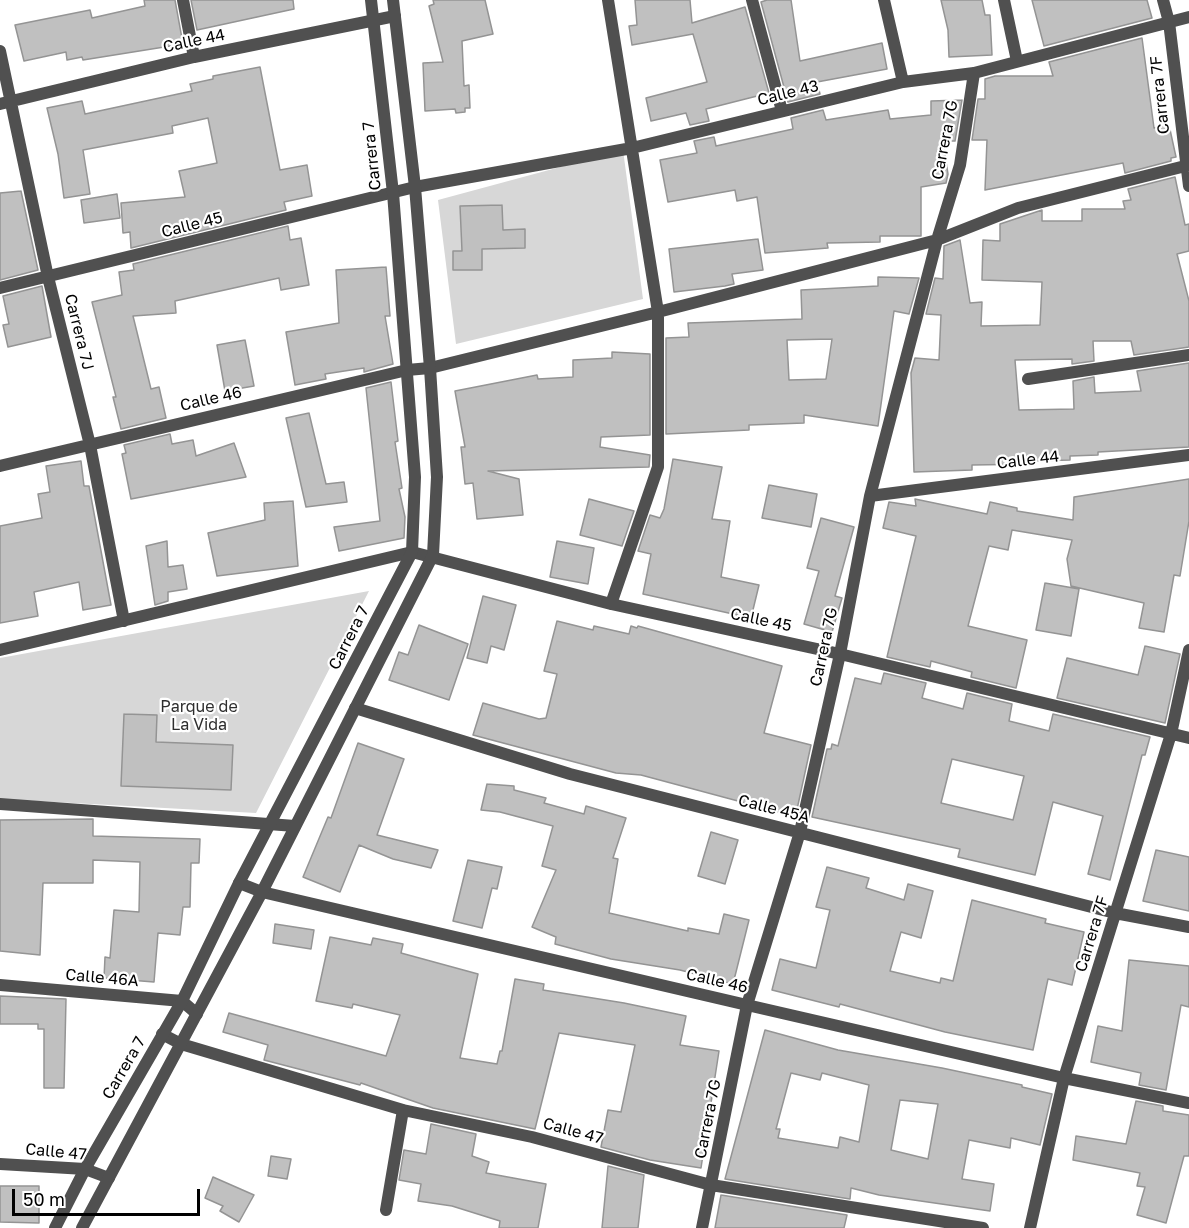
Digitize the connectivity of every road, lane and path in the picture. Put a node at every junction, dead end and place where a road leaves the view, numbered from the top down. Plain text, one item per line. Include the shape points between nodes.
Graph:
1 (183, 0) edge
2 (371, 0) edge
3 (393, 0) edge
4 (608, 0) edge
5 (752, 0) edge
6 (884, 0) edge
7 (1004, 0) edge
8 (1163, 0) edge
9 (395, 16) junction
10 (1189, 17) edge
11 (374, 21) junction
12 (1169, 22) junction
13 (0, 51) edge
14 (194, 57) junction
15 (1017, 61) junction
16 (974, 73) junction
17 (903, 81) junction
18 (5, 103) edge
19 (782, 111) junction
20 (632, 148) junction
21 (1187, 165) edge
22 (415, 186) junction
23 (1189, 186) edge
24 (393, 193) junction
25 (937, 240) junction
26 (48, 277) junction
27 (0, 288) edge
28 (658, 312) junction
29 (1189, 355) edge
30 (430, 368) junction
31 (407, 370) junction
32 (1028, 379) dead end
33 (90, 445) junction
34 (1189, 455) edge
35 (0, 466) edge
36 (870, 496) junction
37 (412, 552) junction
38 (433, 555) junction
39 (611, 604) junction
40 (124, 621) junction
41 (0, 650) edge
42 (1189, 651) edge
43 (840, 654) junction
44 (355, 708) junction
45 (1171, 734) junction
46 (1189, 738) edge
47 (0, 804) edge
48 (271, 824) junction
49 (295, 825) junction
50 (800, 832) junction
51 (239, 883) junction
52 (262, 892) junction
53 (1115, 913) junction
54 (1189, 927) edge
55 (0, 986) edge
56 (182, 1001) junction
57 (747, 1005) junction
58 (197, 1014) junction
59 (162, 1034) junction
60 (181, 1044) junction
61 (1064, 1078) junction
62 (1189, 1103) edge
63 (403, 1110) junction
64 (0, 1164) edge
65 (85, 1170) junction
66 (109, 1178) junction
67 (711, 1185) junction
68 (386, 1210) dead end
69 (55, 1228) edge
70 (82, 1228) edge
71 (702, 1228) edge
72 (983, 1228) edge
73 (1030, 1228) edge

1 - 14 street
2 - 11 street, Carrera 7
3 - 9 street
4 - 20 street
5 - 19 street
6 - 17 street
7 - 15 street
8 - 12 street, Carrera 7F
9 - 11 street, Calle 44
9 - 22 street
10 - 12 street, Calle 43
11 - 14 street, Calle 44
11 - 24 street, Carrera 7
12 - 15 street, Calle 43
12 - 21 street, Carrera 7F
13 - 18 street, Carrera 7J
14 - 18 street, Calle 44
15 - 16 street, Calle 43
16 - 17 street, Calle 43
16 - 25 street, Carrera 7G via 960,165
17 - 19 street, Calle 43
18 - 26 street, Carrera 7J
19 - 20 street, Calle 43
20 - 22 street, Calle 43
20 - 28 street
21 - 23 street, Carrera 7F
21 - 25 street via 1018,208
22 - 24 street, Calle 43
22 - 30 street
24 - 26 street, Calle 45
24 - 31 street, Carrera 7
25 - 28 street
25 - 36 street, Carrera 7G
26 - 27 street, Calle 45
26 - 33 street, Carrera 7J
28 - 30 street
28 - 39 street via 658,467
29 - 32 street
30 - 31 street, Calle 46
30 - 38 street via 437,477
31 - 33 street, Calle 46
31 - 37 street, Carrera 7 via 415,477
33 - 35 street, Calle 46
33 - 40 street, Carrera 7J
34 - 36 street, Calle 44
36 - 43 street, Carrera 7G
37 - 38 street, Calle 45
37 - 40 street
37 - 48 street, Carrera 7
38 - 39 street, Calle 45
38 - 44 street
39 - 43 street, Calle 45
40 - 41 street
42 - 45 street, Carrera 7F
43 - 45 street, Calle 45
43 - 50 street, Carrera 7G
44 - 49 street
44 - 50 street, Calle 45A via 570,774
45 - 46 street, Calle 45
45 - 53 street, Carrera 7F
47 - 48 street
48 - 49 street
48 - 51 street, Carrera 7
49 - 52 street
50 - 53 street, Calle 45A
50 - 57 street, Carrera 7G
51 - 52 street, Calle 46
51 - 56 street, Carrera 7
52 - 57 street, Calle 46
52 - 58 street
53 - 54 street, Calle 45A
53 - 61 street, Carrera 7F
55 - 56 street, Calle 46A
56 - 58 street
56 - 59 street, Carrera 7
57 - 61 street, Calle 46
57 - 67 street, Carrera 7G
58 - 60 street
59 - 60 street, Calle 47
59 - 65 street, Carrera 7
60 - 63 street, Calle 47
60 - 66 street
61 - 62 street, Calle 46
61 - 73 street, Carrera 7F
63 - 67 street, Calle 47 via 532,1137
63 - 68 street
64 - 65 street, Calle 47
65 - 66 street, Calle 47
65 - 69 street, Carrera 7
66 - 70 street
67 - 71 street, Carrera 7G
67 - 72 street, Calle 47

